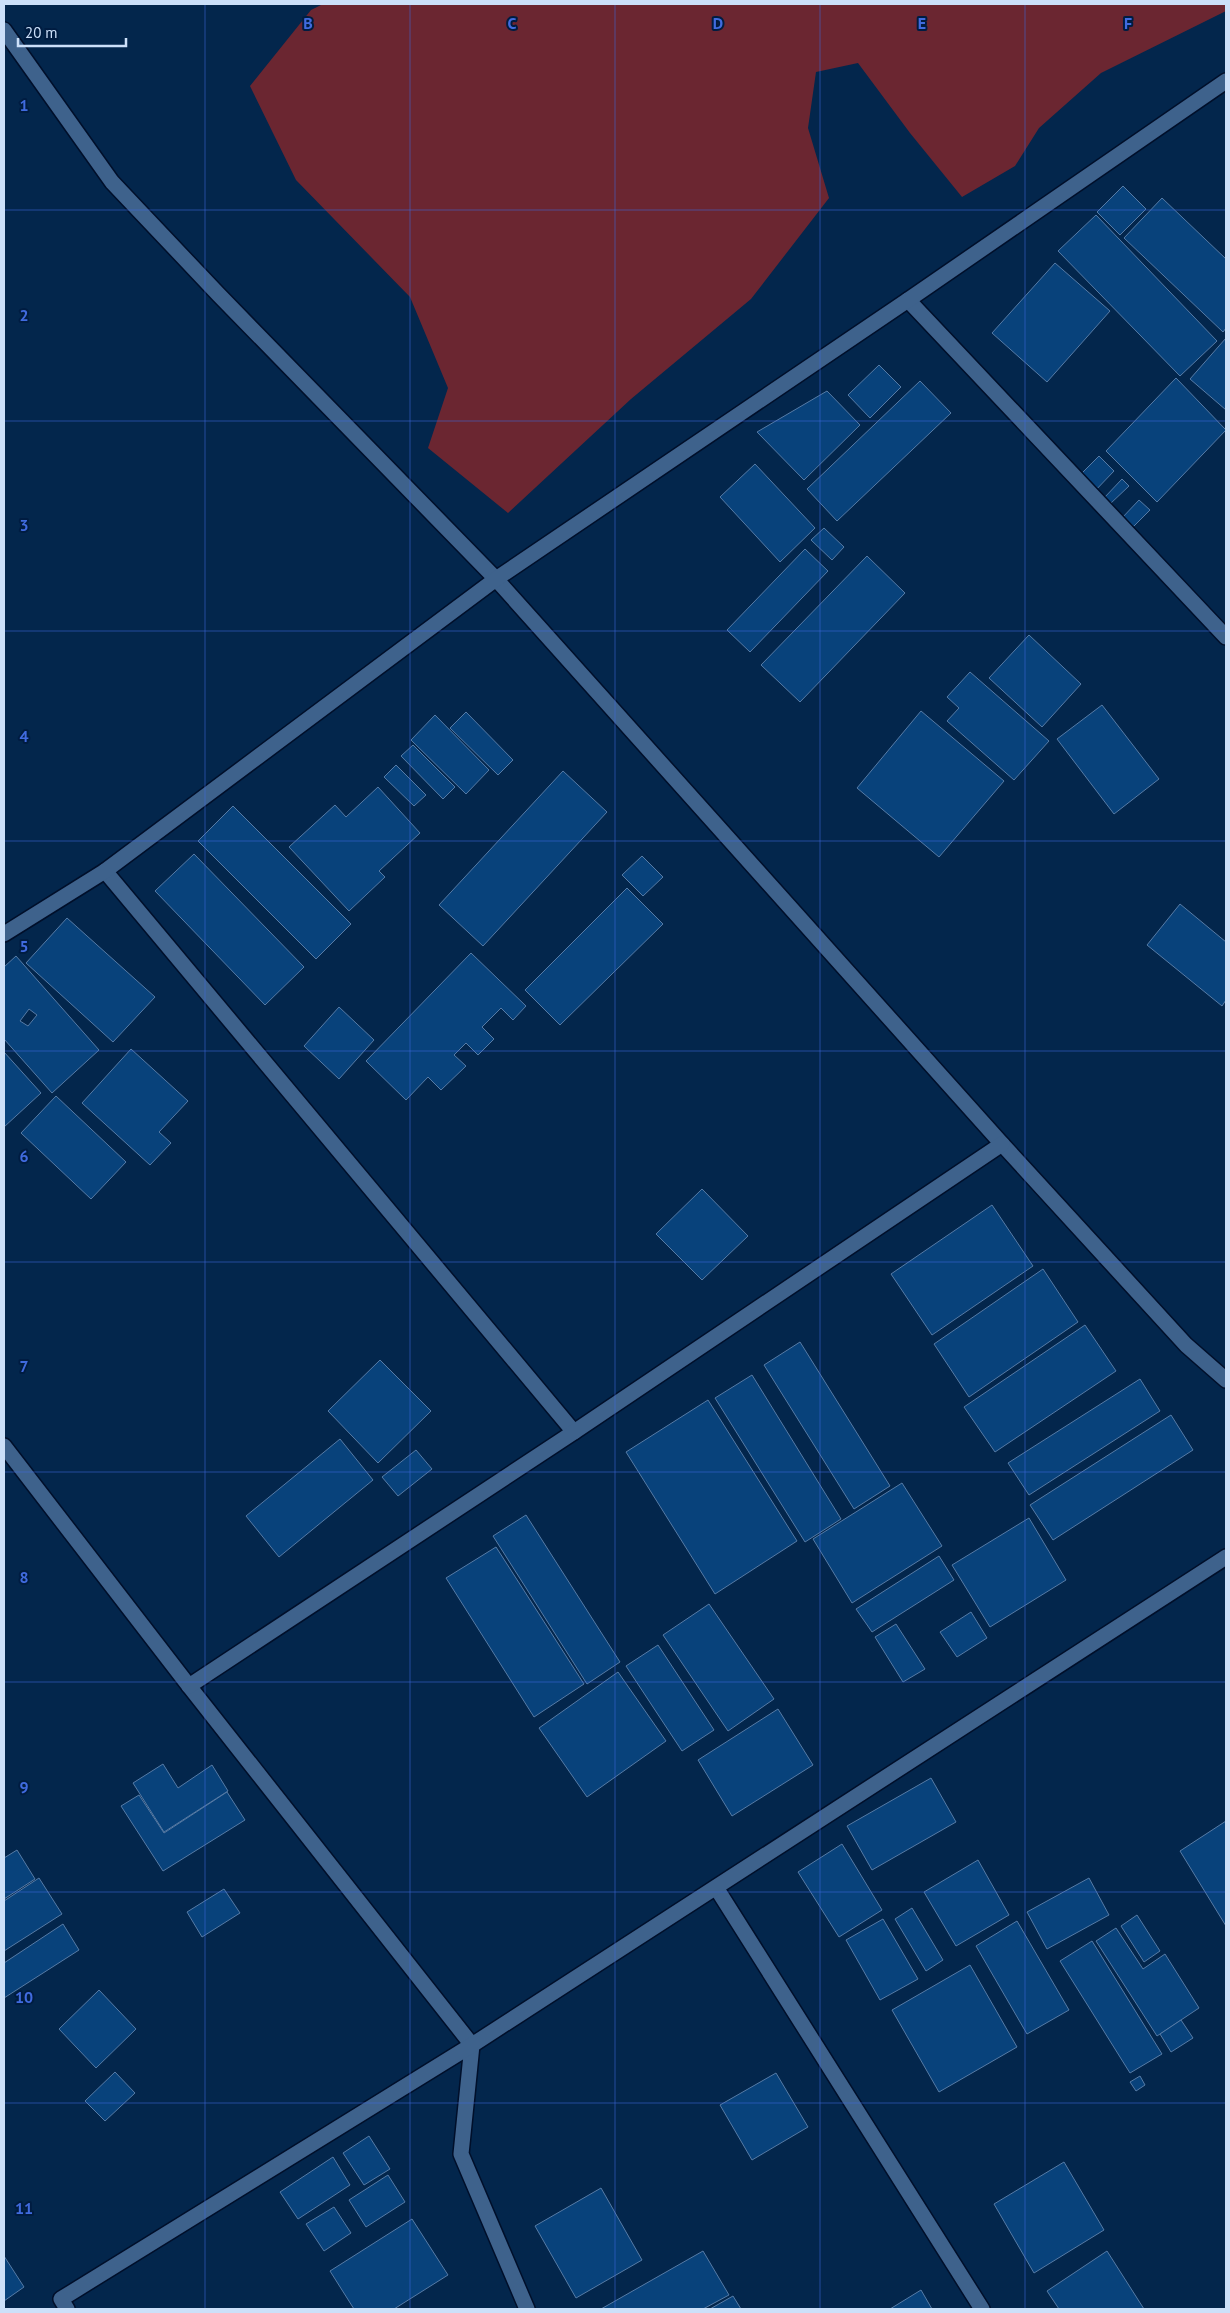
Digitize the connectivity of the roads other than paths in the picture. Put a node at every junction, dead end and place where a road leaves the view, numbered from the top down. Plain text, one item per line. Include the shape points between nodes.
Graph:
1 (4, 30) edge
2 (1226, 82) edge
3 (908, 300) junction
4 (496, 579) junction
5 (1226, 638) edge
6 (106, 871) junction
7 (4, 934) edge
8 (1002, 1144) junction
9 (1226, 1380) edge
10 (574, 1432) junction
11 (4, 1446) edge
12 (1226, 1557) edge
13 (189, 1686) junction
14 (717, 1889) junction
15 (472, 2045) junction
16 (68, 2309) edge
17 (527, 2309) edge
18 (982, 2309) edge

1 - 4 street via 112,182
2 - 3 street
3 - 4 street
3 - 5 street
4 - 6 street
4 - 8 street
6 - 7 street
6 - 10 street
8 - 9 street via 1186,1345
8 - 10 street
10 - 13 street
11 - 13 street
12 - 14 street
13 - 15 street
14 - 15 street
14 - 18 street
15 - 16 street via 61,2299
15 - 17 street via 461,2154

